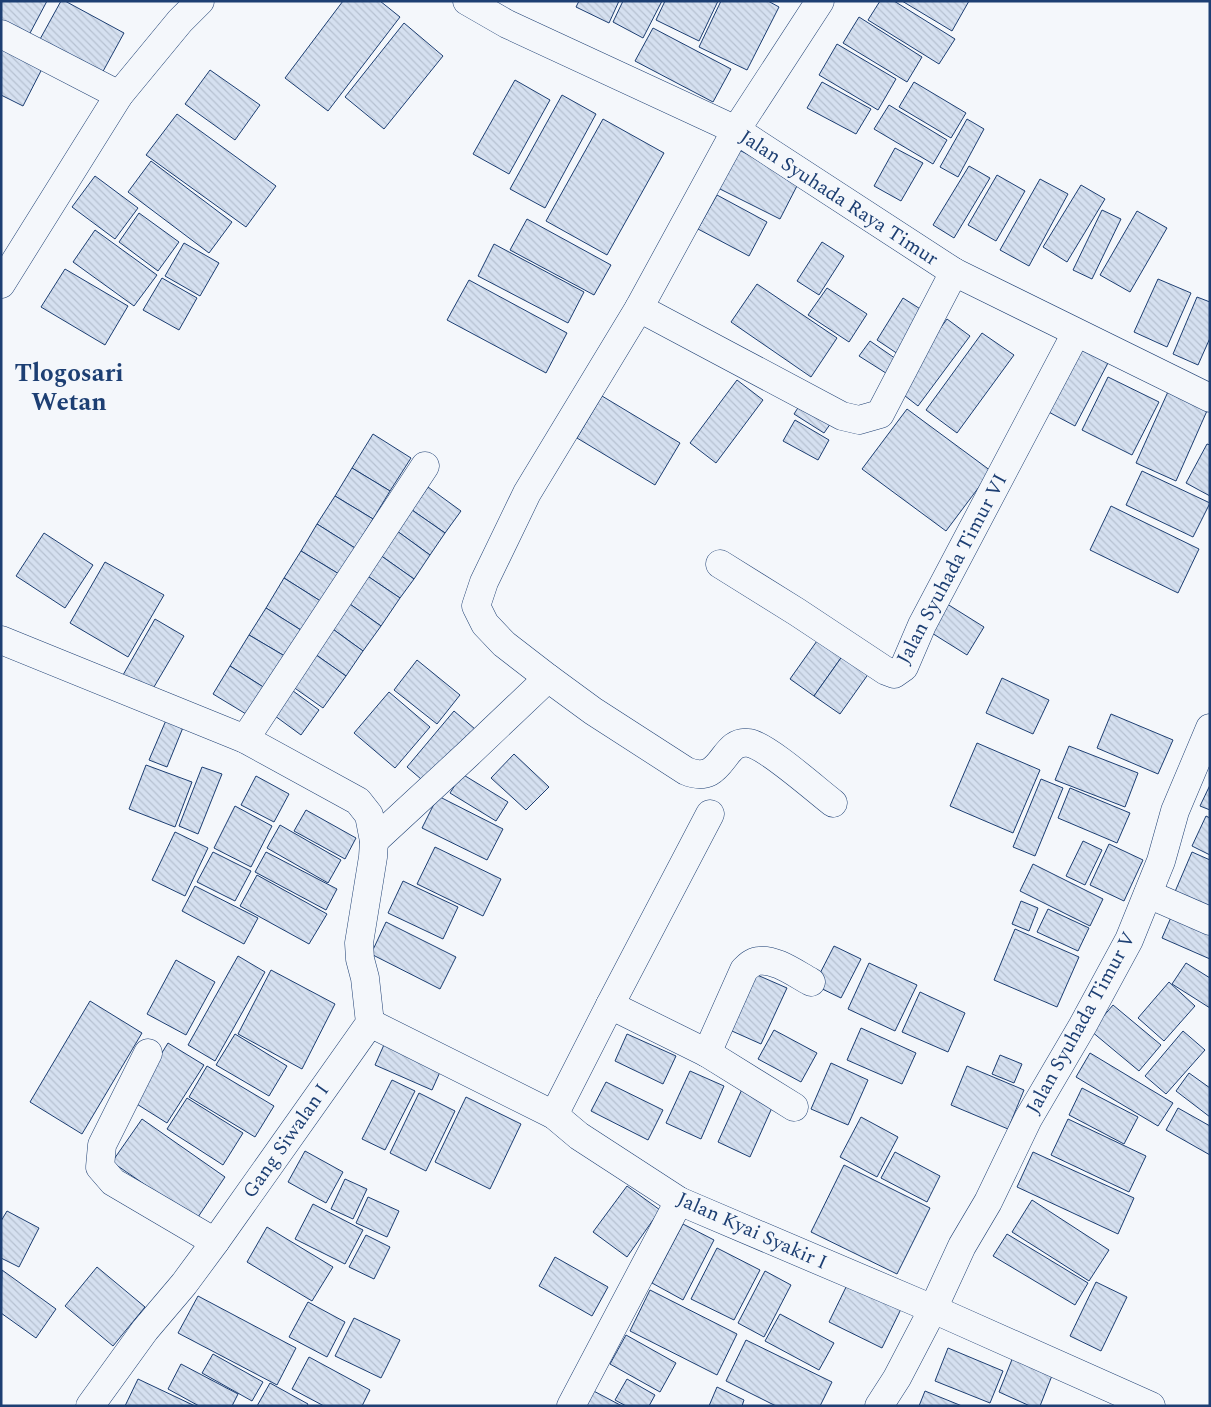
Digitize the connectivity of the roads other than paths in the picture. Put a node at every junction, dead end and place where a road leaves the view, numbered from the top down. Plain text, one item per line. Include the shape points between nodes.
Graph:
1 (200, 1) edge
2 (467, 1) edge
3 (820, 1) edge
4 (1, 34) edge
5 (119, 95) junction
6 (736, 130) junction
7 (954, 272) junction
8 (1, 284) edge
9 (638, 308) junction
10 (1076, 333) junction
11 (1210, 398) edge
12 (425, 466) dead end
13 (720, 564) dead end
14 (1, 640) edge
15 (548, 678) junction
16 (1210, 728) edge
17 (245, 739) junction
18 (833, 803) dead end
19 (710, 814) dead end
20 (374, 841) junction
21 (1148, 894) junction
22 (1210, 921) edge
23 (811, 982) dead end
24 (610, 1005) junction
25 (370, 1024) junction
26 (148, 1053) dead end
27 (707, 1053) junction
28 (794, 1107) dead end
29 (554, 1115) junction
30 (679, 1200) junction
31 (215, 1242) junction
32 (933, 1309) junction
33 (90, 1406) edge
34 (571, 1406) edge
35 (879, 1406) edge
36 (1151, 1406) edge

1 - 5 street
2 - 6 street, Jalan Syuhada Raya Timur via 507,24
3 - 6 street
4 - 5 street
5 - 8 street
6 - 7 street, Jalan Syuhada Raya Timur
6 - 9 street
7 - 9 street via 880,414 859,420 842,416
7 - 10 street, Jalan Syuhada Raya Timur
9 - 15 street via 527,493 484,582 476,606 485,624
10 - 11 street, Jalan Syuhada Raya Timur
10 - 13 street, Jalan Syuhada Timur VI via 922,625 904,667 894,674
12 - 17 street
14 - 17 street
15 - 18 street via 686,771 694,774 712,771 732,747 747,742 763,749
15 - 20 street
16 - 21 street, Jalan Syuhada Timur V via 1175,812
17 - 20 street via 358,801 369,815
19 - 24 street
20 - 25 street via 359,943
21 - 22 street
21 - 32 street, Jalan Syuhada Timur V via 1130,940 1028,1118
23 - 27 street via 775,963 755,962 744,970
24 - 27 street
24 - 29 street
25 - 29 street, Jalan Kyai Syakir I
25 - 31 street, Gang Siwalan I
26 - 31 street via 102,1145 100,1167 113,1182
27 - 28 street
29 - 30 street, Jalan Kyai Syakir I via 578,1136
30 - 32 street, Jalan Kyai Syakir I
30 - 34 street
31 - 33 street, Gang Siwalan I
32 - 35 street, Jalan Syuhada Timur V
32 - 36 street, Jalan Kyai Syakir I

